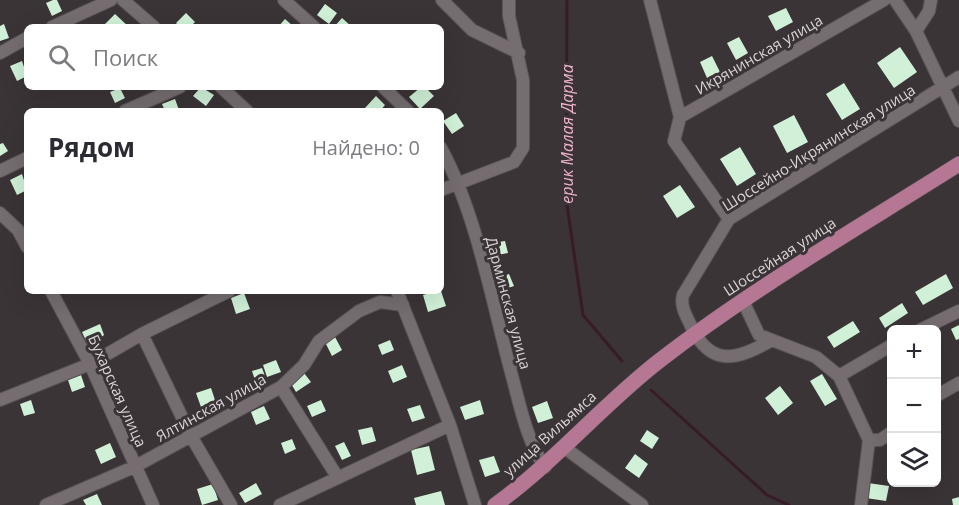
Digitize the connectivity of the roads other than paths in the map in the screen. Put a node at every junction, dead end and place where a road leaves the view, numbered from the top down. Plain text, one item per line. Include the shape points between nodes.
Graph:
1 (111, 0) edge
2 (123, 0) edge
3 (284, 0) edge
4 (442, 0) edge
5 (509, 0) edge
6 (650, 0) edge
7 (884, 0) edge
8 (895, 0) edge
9 (931, 0) edge
10 (59, 24) edge
11 (151, 24) edge
12 (311, 24) edge
13 (916, 32) junction
14 (24, 40) edge
15 (0, 53) edge
16 (519, 53) junction
17 (959, 76) edge
18 (944, 87) junction
19 (173, 90) edge
20 (224, 90) edge
21 (386, 90) edge
22 (132, 108) edge
23 (244, 108) edge
24 (405, 108) edge
25 (680, 117) junction
26 (959, 121) edge
27 (444, 154) edge
28 (24, 159) edge
29 (959, 164) edge
30 (0, 171) edge
31 (459, 182) junction
32 (444, 189) edge
33 (0, 213) edge
34 (729, 219) junction
35 (24, 241) edge
36 (53, 294) edge
37 (223, 294) edge
38 (398, 294) edge
39 (743, 301) junction
40 (403, 305) junction
41 (959, 310) edge
42 (930, 325) edge
43 (142, 334) junction
44 (695, 335) junction
45 (772, 340) junction
46 (887, 347) edge
47 (90, 364) junction
48 (839, 376) junction
49 (959, 383) edge
50 (281, 387) junction
51 (626, 388) joint
52 (941, 393) edge
53 (0, 400) edge
54 (450, 425) junction
55 (890, 433) edge
56 (191, 436) junction
57 (869, 440) junction
58 (565, 448) junction
59 (134, 467) junction
60 (545, 467) junction
61 (338, 478) junction
62 (630, 501) edge
63 (46, 505) edge
64 (153, 505) edge
65 (231, 505) edge
66 (280, 505) edge
67 (475, 505) edge
68 (495, 505) edge
69 (642, 505) edge
70 (861, 505) edge

1 - 10 street
2 - 11 street
3 - 12 street
4 - 16 street via 472,30
5 - 16 street
6 - 25 street
7 - 25 street, Икрянинская улица
8 - 13 street
9 - 13 street
13 - 18 street
14 - 15 street
16 - 31 street via 523,148 509,164
17 - 18 street, Шоссейно-Икрянинская улица
18 - 26 street
18 - 34 street, Шоссейно-Икрянинская улица
19 - 22 street
20 - 23 street
21 - 24 street
25 - 34 street via 674,136 676,146
27 - 31 street, Дарминская улица
28 - 30 street
29 - 39 main road, Шоссейная улица
31 - 32 street
31 - 60 street, Дарминская улица via 520,404 538,458
33 - 35 street
34 - 44 street, Шоссейно-Икрянинская улица via 683,295 683,309
36 - 47 street, Бухарская улица
37 - 43 street
38 - 40 street
39 - 44 main road, Шоссейная улица
39 - 45 street via 756,331
40 - 50 street, Ялтинская улица via 374,303 343,320 319,341 304,365
40 - 54 street
41 - 42 street
43 - 47 street
43 - 56 street
44 - 45 street, Шоссейно-Икрянинская улица via 707,351 730,357 747,354
44 - 51 main road, Шоссейная улица
45 - 48 street via 816,357
46 - 48 street
47 - 53 street
47 - 59 street, Бухарская улица
48 - 57 street
49 - 52 street
50 - 56 street, Ялтинская улица
50 - 61 street
51 - 58 main road, улица Вильямса
54 - 61 street
54 - 67 street
55 - 57 street via 880,440
56 - 59 street, Ялтинская улица
56 - 65 street
57 - 70 street
58 - 60 main road, улица Вильямса
58 - 62 street
59 - 63 street, Ялтинская улица
59 - 64 street, Бухарская улица
60 - 68 main road, улица Вильямса
61 - 66 street
62 - 69 street

